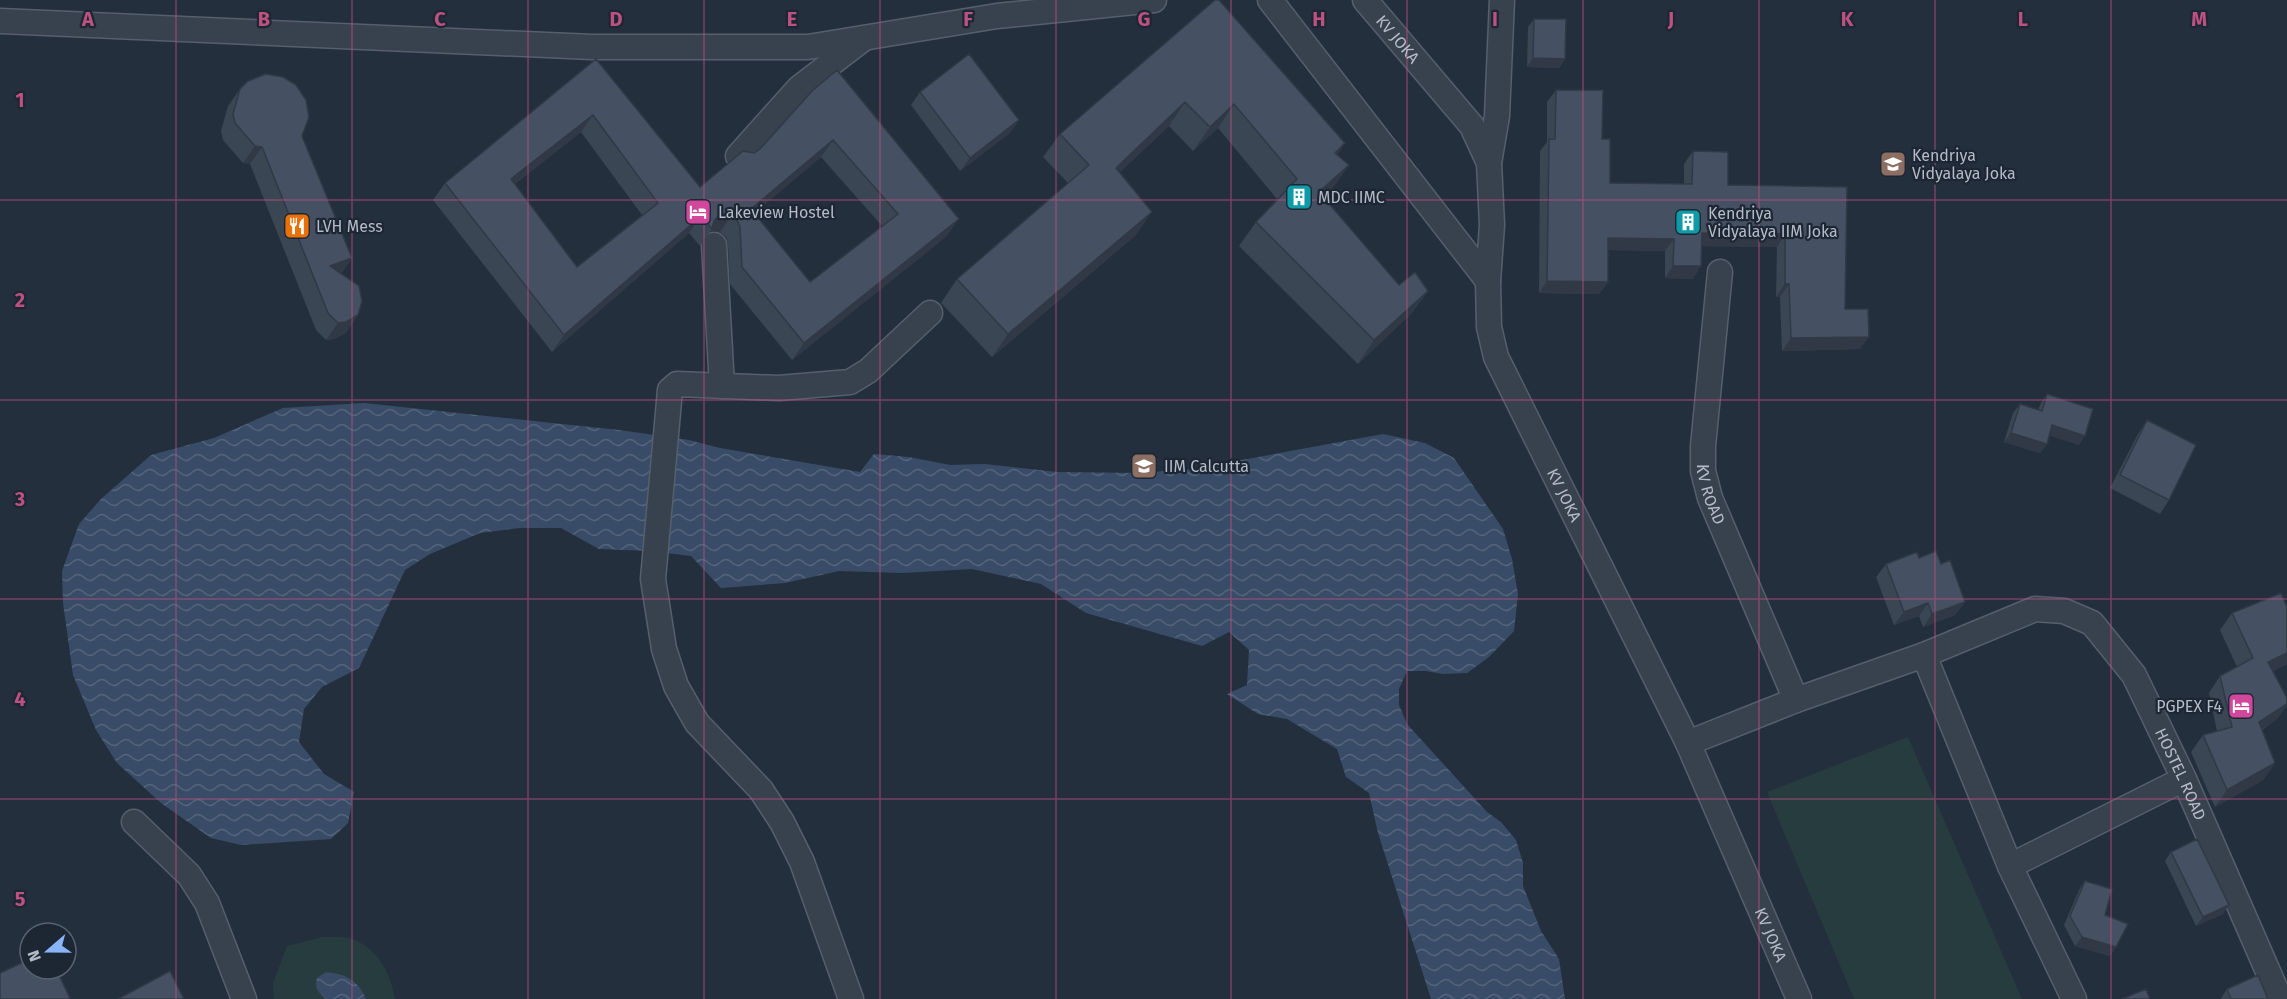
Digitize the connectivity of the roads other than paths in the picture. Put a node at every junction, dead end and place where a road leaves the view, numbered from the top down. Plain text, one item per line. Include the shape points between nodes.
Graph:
1 (1154, 0) edge
2 (1270, 0) edge
3 (1365, 0) edge
4 (1502, 0) edge
5 (0, 21) edge
6 (864, 38) junction
7 (738, 156) edge
8 (1489, 163) junction
9 (714, 244) edge
10 (1720, 272) dead end
11 (1488, 281) junction
12 (930, 314) dead end
13 (722, 386) junction
14 (1924, 655) junction
15 (1796, 699) junction
16 (1688, 743) junction
17 (2184, 779) junction
18 (134, 822) dead end
19 (2010, 866) junction
20 (243, 999) edge
21 (851, 999) edge
22 (1799, 999) edge
23 (2074, 999) edge
24 (2280, 999) edge

1 - 6 street via 997,16
2 - 11 street
3 - 8 street, KV JOKA via 1472,126
4 - 8 street via 1497,116
5 - 6 street via 592,47 808,47
6 - 7 street via 799,88
8 - 11 street, KV JOKA via 1492,225
9 - 13 street
10 - 15 street, KV ROAD via 1702,471
11 - 16 street, KV JOKA via 1489,327 1496,357
12 - 13 street via 868,371 850,382 779,388
13 - 21 street via 677,384 670,390 653,579 664,649 676,686 697,723 761,790 782,822 802,862
14 - 15 street, HOSTEL ROAD
14 - 17 street, HOSTEL ROAD via 2035,609 2064,611 2092,623 2134,675
14 - 19 street
15 - 16 street, HOSTEL ROAD
16 - 22 street, KV JOKA
17 - 19 street
17 - 24 street, HOSTEL ROAD
18 - 20 street via 189,875 207,903
19 - 23 street

